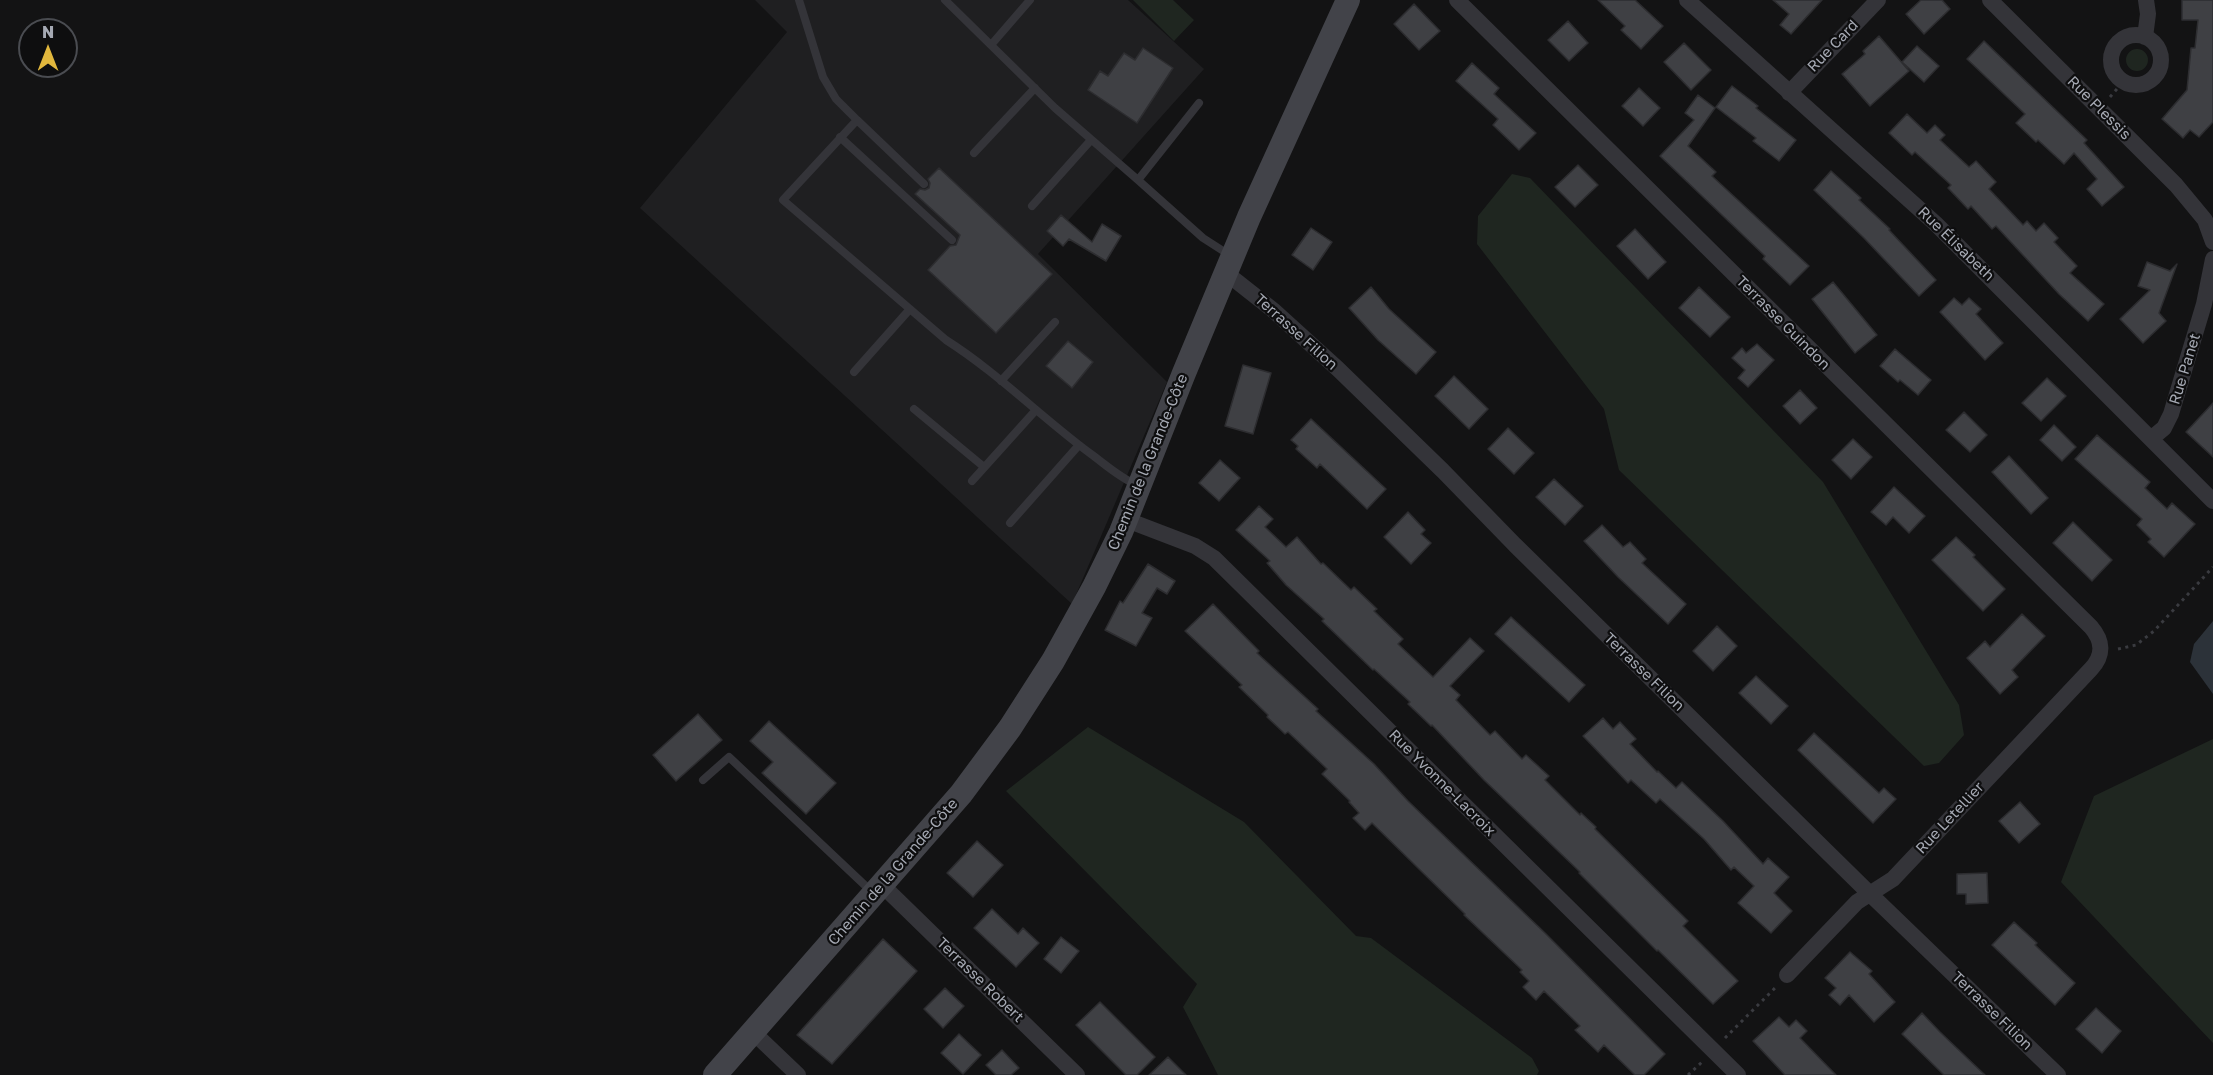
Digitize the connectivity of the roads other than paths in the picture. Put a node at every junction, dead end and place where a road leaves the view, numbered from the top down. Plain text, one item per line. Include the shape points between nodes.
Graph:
1 (800, 0) edge
2 (945, 0) edge
3 (1030, 0) edge
4 (1348, 0) edge
5 (1457, 0) edge
6 (1688, 0) edge
7 (1878, 0) edge
8 (1990, 0) edge
9 (2146, 0) edge
10 (2145, 37) dead end
11 (991, 45) junction
12 (1035, 88) junction
13 (1789, 93) junction
14 (1199, 103) dead end
15 (857, 120) junction
16 (840, 137) junction
17 (1092, 140) junction
18 (974, 153) dead end
19 (1138, 180) junction
20 (924, 184) dead end
21 (1032, 206) dead end
22 (952, 240) dead end
23 (2213, 242) edge
24 (2213, 259) edge
25 (1228, 266) junction
26 (910, 309) junction
27 (1055, 322) dead end
28 (854, 372) dead end
29 (1001, 381) junction
30 (914, 409) dead end
31 (1035, 411) junction
32 (2152, 438) junction
33 (1078, 445) junction
34 (984, 467) junction
35 (972, 481) dead end
36 (1140, 487) junction
37 (2213, 501) edge
38 (1127, 520) junction
39 (1010, 523) dead end
40 (2106, 650) joint
41 (703, 780) dead end
42 (878, 890) junction
43 (1869, 893) junction
44 (1784, 978) road end
45 (754, 1033) junction
46 (716, 1075) edge
47 (798, 1075) edge
48 (1077, 1075) edge
49 (1738, 1075) edge
50 (2058, 1075) edge

1 - 15 lane via 823,77 836,99
2 - 11 lane
3 - 11 lane
4 - 25 main road, Chemin de la Grande-Côte
5 - 40 street, Terrasse Guindon via 2091,627
6 - 13 street, Rue Élisabeth
7 - 13 street, Rue Card
8 - 23 street, Rue Plessis via 2176,184 2205,220
9 - 10 street
11 - 12 lane
12 - 17 lane
12 - 18 lane
13 - 32 street, Rue Élisabeth via 1936,224
14 - 19 lane
15 - 16 lane
15 - 20 lane
16 - 22 lane
16 - 26 lane via 783,200
17 - 19 lane
17 - 21 lane
19 - 25 lane
24 - 32 street, Rue Panet via 2204,304 2171,414 2164,428
25 - 36 main road, Chemin de la Grande-Côte
25 - 43 street, Terrasse Filion via 1235,280 1338,369
26 - 28 lane
26 - 29 lane
27 - 29 lane
29 - 31 lane
30 - 34 lane
31 - 33 lane
31 - 34 lane
32 - 37 street, Rue Élisabeth
33 - 36 lane
33 - 39 lane
34 - 35 lane
36 - 38 main road, Chemin de la Grande-Côte
38 - 42 main road, Chemin de la Grande-Côte via 1078,617 1022,711 967,786
38 - 49 street, Rue Yvonne-Lacroix via 1195,546 1214,558
40 - 43 street, Rue Letellier via 1893,879
41 - 42 lane via 729,757
42 - 45 main road, Chemin de la Grande-Côte
42 - 48 street, Terrasse Robert
43 - 44 street, Rue Letellier
43 - 50 street, Terrasse Filion
45 - 46 main road, Chemin de la Grande-Côte
45 - 47 street

